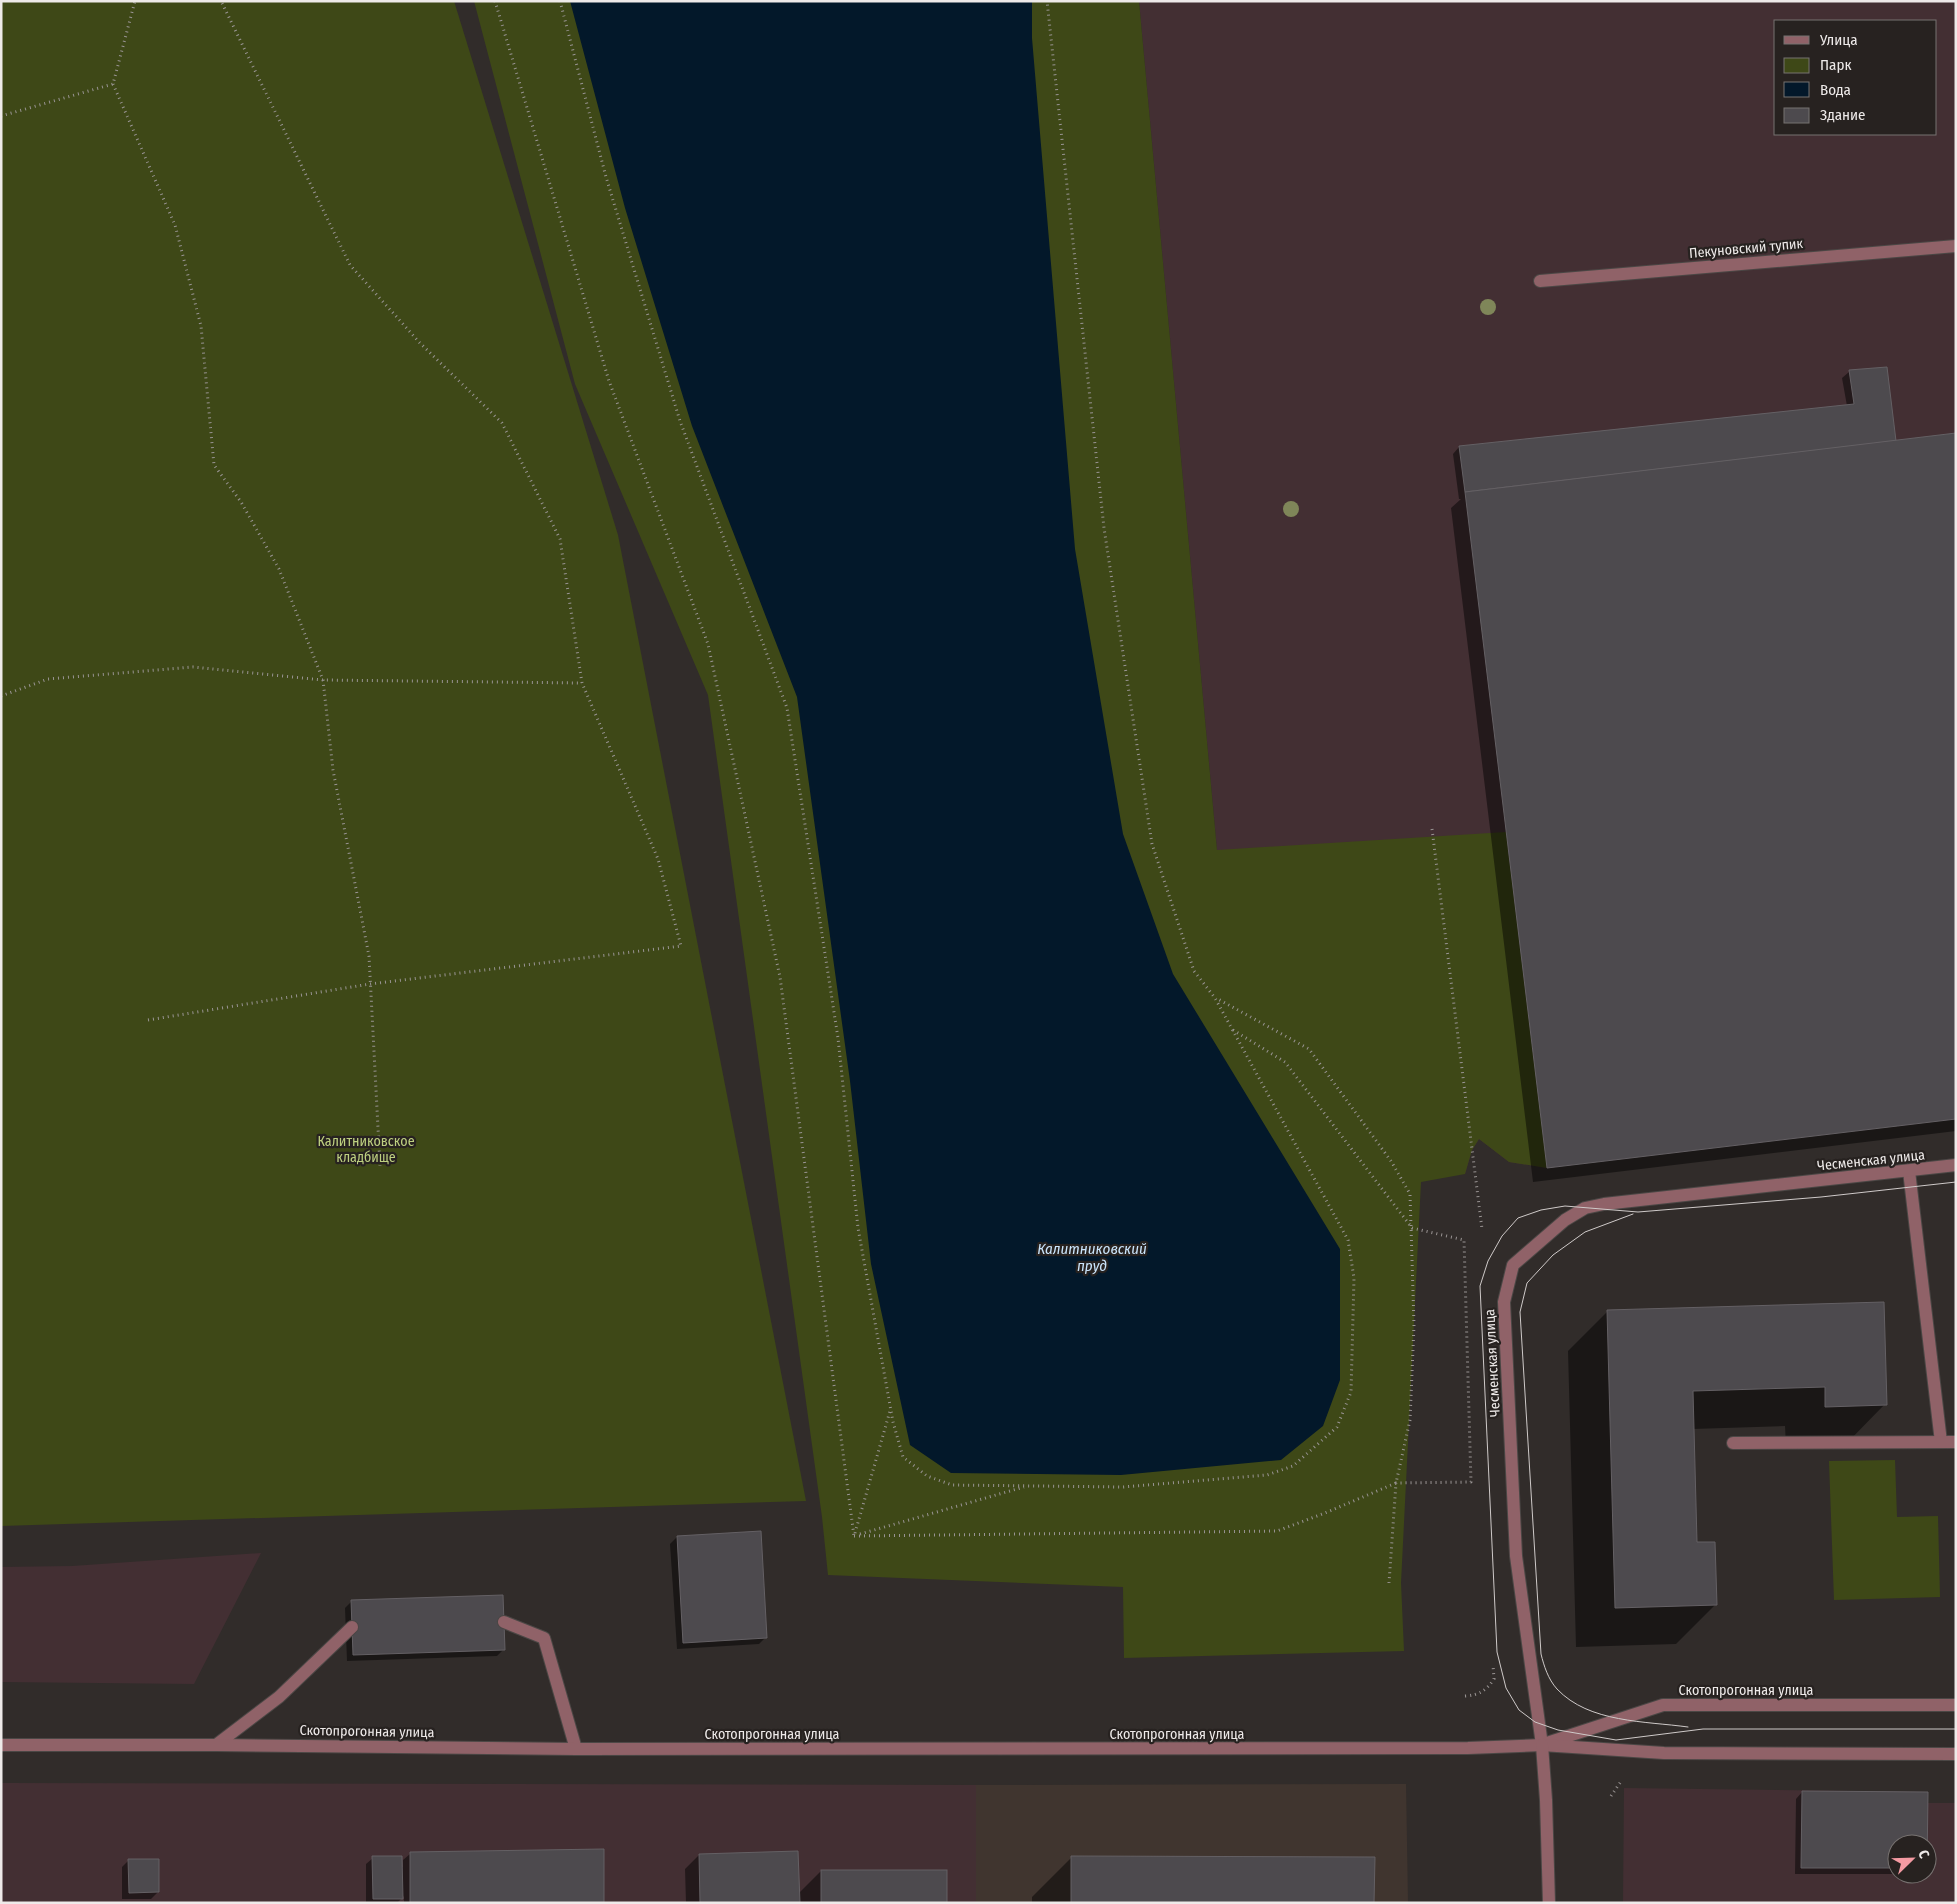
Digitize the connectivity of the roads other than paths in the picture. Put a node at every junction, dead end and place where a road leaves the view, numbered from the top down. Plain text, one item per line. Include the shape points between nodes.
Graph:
1 (1956, 246) edge
2 (1540, 281) dead end
3 (1956, 1166) edge
4 (1909, 1171) junction
5 (1941, 1442) junction
6 (1956, 1442) edge
7 (1732, 1443) dead end
8 (504, 1622) dead end
9 (352, 1627) dead end
10 (1956, 1705) edge
11 (1, 1745) edge
12 (216, 1745) junction
13 (1542, 1745) junction
14 (576, 1749) junction
15 (1956, 1754) edge
16 (1548, 1903) edge

1 - 2 street, Пекуновский тупик
3 - 4 street, Чесменская улица
4 - 5 street
4 - 13 street, Чесменская улица via 1585,1208 1565,1220 1513,1265 1504,1302 1516,1556
5 - 6 street
5 - 7 street
8 - 14 street via 544,1638
9 - 12 street via 279,1697
10 - 13 street, Скотопрогонная улица via 1663,1705
11 - 12 street, Скотопрогонная улица
12 - 14 street, Скотопрогонная улица
13 - 14 street, Скотопрогонная улица via 1468,1748
13 - 15 street, Скотопрогонная улица via 1664,1753
13 - 16 street, Чесменская улица

